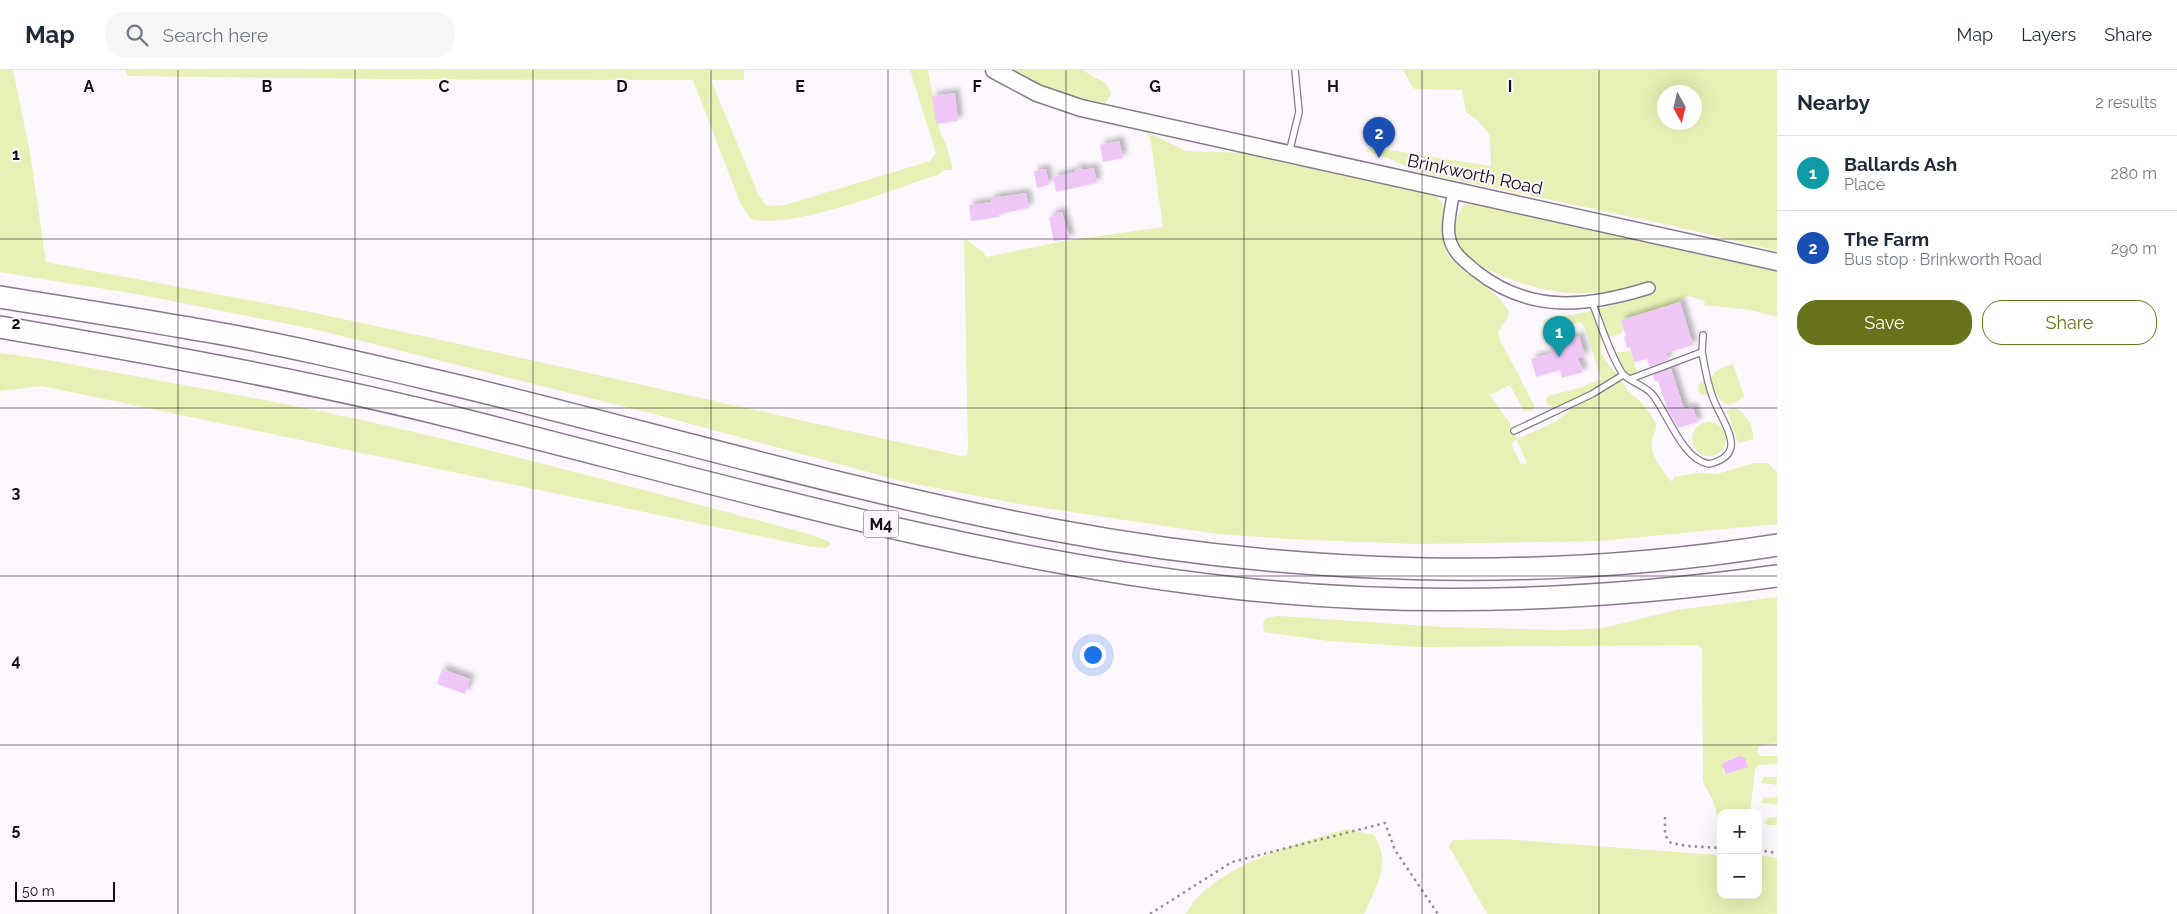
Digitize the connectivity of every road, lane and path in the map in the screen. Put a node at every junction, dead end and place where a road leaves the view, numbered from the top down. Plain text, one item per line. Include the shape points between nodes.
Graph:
1 (994, 70) edge
2 (1295, 70) edge
3 (1289, 153) junction
4 (1454, 190) junction
5 (1777, 262) edge
6 (1649, 288) dead end
7 (0, 297) edge
8 (1592, 302) junction
9 (0, 327) edge
10 (1703, 335) dead end
11 (1702, 352) junction
12 (1623, 375) junction
13 (1630, 379) junction
14 (1514, 431) dead end
15 (1777, 545) edge
16 (1777, 576) edge
17 (1665, 817) dead end
18 (1717, 848) edge
19 (1762, 851) edge
20 (1777, 853) edge
21 (1150, 914) edge
22 (1438, 914) edge

1 - 3 main road, Brinkworth Road via 1037,93 1082,108
2 - 3 lane via 1299,112
3 - 4 main road, Brinkworth Road
4 - 5 main road, Brinkworth Road
4 - 8 street via 1449,235 1456,253 1468,265 1515,294 1558,304
6 - 8 street
7 - 15 highway, M4 via 303,350 933,505 1057,531 1213,555 1335,565 1534,569 1672,558
8 - 12 lane
9 - 16 highway, M4 via 312,384 806,508 1047,559 1169,580 1330,596 1449,601 1576,597
10 - 11 lane
11 - 13 lane
11 - 13 lane via 1712,396 1730,434 1731,450 1719,462 1709,464 1696,460 1652,395
12 - 13 lane
12 - 14 lane via 1592,394
17 - 18 path via 1665,835 1671,843
19 - 20 path
21 - 22 path via 1232,862 1385,823 1395,850

